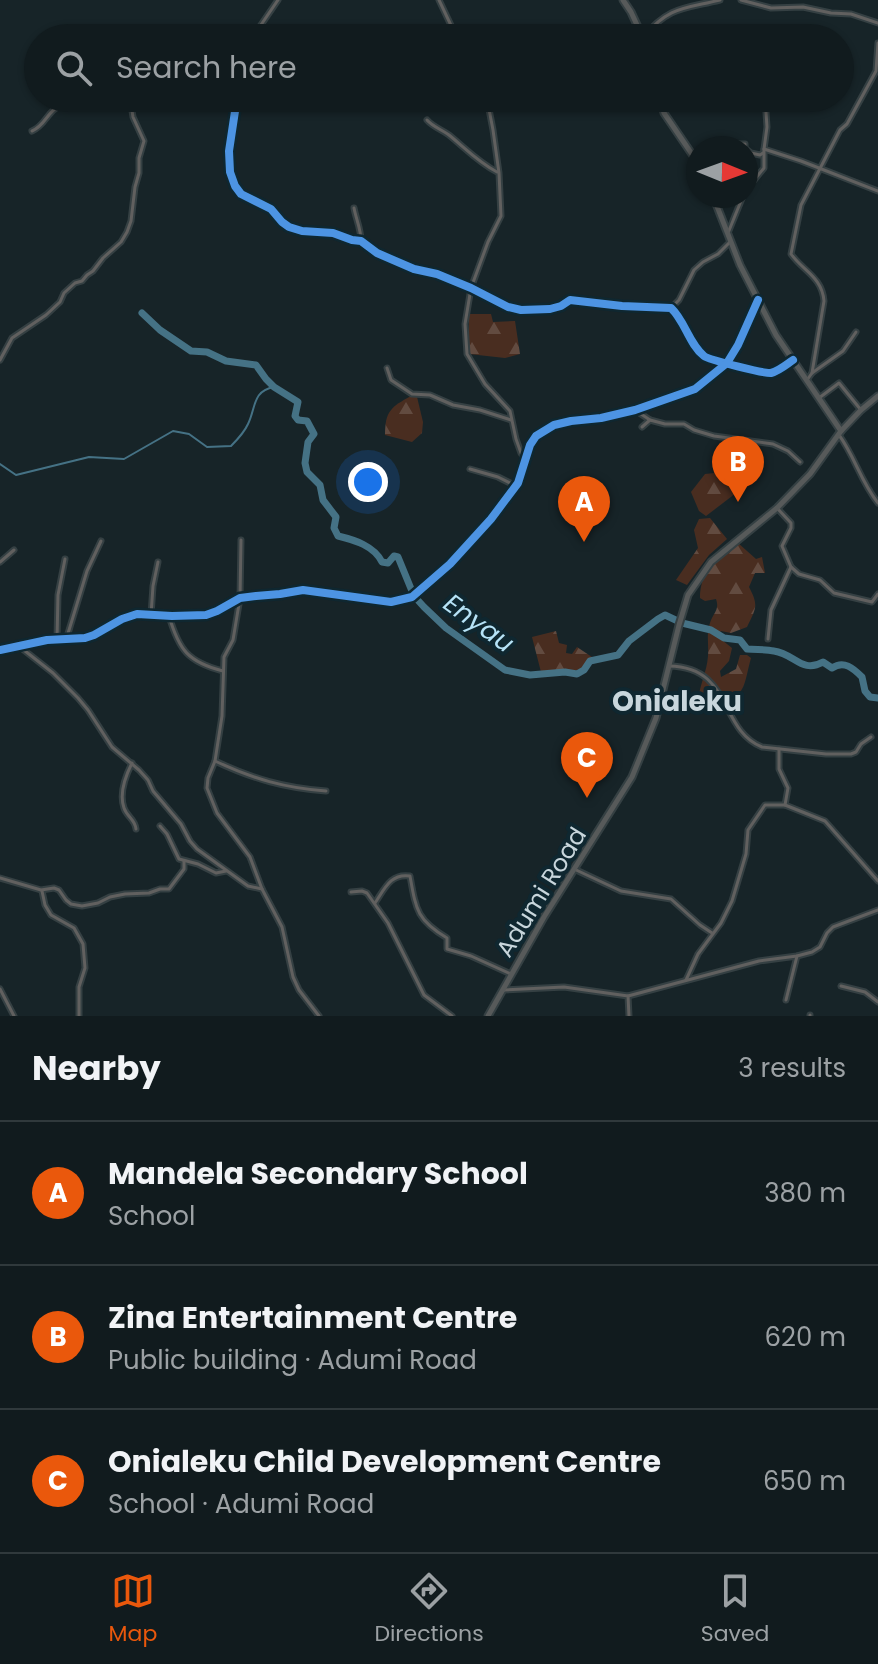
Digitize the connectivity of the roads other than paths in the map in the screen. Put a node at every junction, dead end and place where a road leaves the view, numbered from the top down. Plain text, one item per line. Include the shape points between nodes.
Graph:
1 (278, 0) edge
2 (439, 0) edge
3 (623, 0) edge
4 (720, 0) edge
5 (741, 0) edge
6 (773, 0) edge
7 (771, 8) junction
8 (878, 23) edge
9 (262, 24) edge
10 (450, 24) edge
11 (637, 24) edge
12 (657, 24) edge
13 (878, 43) edge
14 (854, 111) edge
15 (50, 112) edge
16 (132, 112) edge
17 (235, 112) edge
18 (490, 112) edge
19 (664, 112) edge
20 (766, 112) edge
21 (854, 112) edge
22 (427, 120) dead end
23 (32, 131) dead end
24 (686, 146) edge
25 (764, 149) junction
26 (758, 155) edge
27 (821, 168) junction
28 (499, 173) junction
29 (758, 175) edge
30 (878, 191) edge
31 (354, 208) dead end
32 (718, 208) edge
33 (738, 208) edge
34 (728, 233) junction
35 (361, 241) junction
36 (731, 241) junction
37 (471, 288) junction
38 (758, 300) junction
39 (671, 308) junction
40 (856, 332) dead end
41 (0, 360) edge
42 (793, 360) junction
43 (727, 363) junction
44 (387, 368) dead end
45 (812, 373) junction
46 (807, 380) junction
47 (878, 396) edge
48 (819, 398) junction
49 (635, 410) junction
50 (861, 410) junction
51 (511, 420) junction
52 (650, 420) junction
53 (642, 427) dead end
54 (840, 433) junction
55 (525, 459) junction
56 (800, 462) dead end
57 (470, 469) dead end
58 (516, 486) junction
59 (878, 503) edge
60 (777, 508) junction
61 (241, 540) dead end
62 (101, 541) dead end
63 (14, 550) dead end
64 (65, 559) dead end
65 (0, 562) edge
66 (158, 562) dead end
67 (791, 567) junction
68 (878, 594) edge
69 (240, 598) junction
70 (151, 615) junction
71 (169, 616) junction
72 (57, 639) junction
73 (768, 639) dead end
74 (66, 640) junction
75 (20, 647) junction
76 (0, 650) edge
77 (669, 666) junction
78 (223, 671) junction
79 (871, 737) dead end
80 (779, 749) junction
81 (215, 761) junction
82 (132, 763) junction
83 (326, 791) dead end
84 (785, 805) junction
85 (160, 826) dead end
86 (136, 829) dead end
87 (184, 861) junction
88 (574, 869) junction
89 (226, 871) junction
90 (0, 878) edge
91 (878, 881) edge
92 (262, 889) junction
93 (41, 890) junction
94 (351, 892) dead end
95 (375, 903) junction
96 (878, 910) edge
97 (714, 934) junction
98 (797, 956) junction
99 (511, 974) junction
100 (686, 980) junction
101 (841, 986) dead end
102 (0, 989) edge
103 (503, 990) junction
104 (628, 996) junction
105 (786, 1000) dead end
106 (878, 1002) edge
107 (14, 1016) edge
108 (79, 1016) edge
109 (319, 1016) edge
110 (452, 1016) edge
111 (488, 1016) edge
112 (629, 1016) edge

1 - 9 street
2 - 10 street
3 - 11 street
4 - 12 street via 684,6
5 - 7 street
6 - 7 street
7 - 8 street via 803,7
13 - 14 street via 876,71
15 - 23 street
16 - 41 street via 144,141 127,232 46,315 12,338
17 - 35 street via 229,166 239,192 271,209 289,227
18 - 28 street
19 - 24 street
20 - 25 street
21 - 27 street
22 - 28 street
25 - 26 street
25 - 27 street
25 - 29 street via 764,168
27 - 30 street
27 - 45 street via 801,205 791,254 823,292
28 - 37 street via 501,216
31 - 35 street
32 - 34 street
33 - 34 street
34 - 36 street
35 - 37 street via 414,269
36 - 38 street
36 - 39 street via 694,270
37 - 39 street via 521,310 550,309 570,300
37 - 51 street via 467,354 508,408
38 - 42 street
38 - 43 street
39 - 43 street via 703,356
40 - 45 street via 843,351
42 - 43 street via 772,373
42 - 46 street
43 - 49 street via 695,389
44 - 51 street via 391,380 412,394
45 - 46 street
46 - 48 street
47 - 50 street, Adumi Road
48 - 50 street via 839,383
48 - 54 street
49 - 52 street
49 - 55 street via 548,427 532,440
50 - 54 street, Adumi Road
51 - 55 street
52 - 53 street
52 - 56 street via 773,444
54 - 59 street
54 - 60 street, Adumi Road
55 - 58 street
57 - 58 street
58 - 69 street via 450,564 414,595 391,602 303,590
60 - 67 street via 791,523 782,546
60 - 77 street, Adumi Road via 711,562 688,595
61 - 69 street
62 - 74 street
63 - 65 street
64 - 72 street
66 - 70 street
67 - 68 street via 834,593 871,602
67 - 73 street via 771,610
69 - 71 street via 206,615
69 - 78 street
70 - 71 street
70 - 74 street via 131,615 94,635
71 - 78 street via 183,650
72 - 74 street
72 - 75 street
75 - 76 street
75 - 82 street via 67,686 112,747
77 - 80 street via 711,681 749,740
77 - 88 street, Adumi Road via 656,718 632,777
78 - 81 street
79 - 80 street via 854,753
80 - 84 street via 779,769 788,788
81 - 83 street via 277,785
81 - 92 street via 207,784 211,800 250,857
82 - 86 street via 123,807
82 - 89 street via 190,841
84 - 91 street via 825,821
84 - 97 street via 765,805 749,828 737,888
85 - 87 street
87 - 89 street via 216,873
87 - 93 street via 169,889 89,905 71,904 59,890
88 - 97 street via 621,891 671,899
88 - 99 street, Adumi Road
89 - 92 street
90 - 93 street
92 - 109 street via 282,927 293,977
93 - 108 street via 51,915 74,928 83,944
94 - 95 street via 364,891
95 - 99 street via 390,880 410,876 421,916 447,938 447,949
95 - 110 street via 424,995
96 - 98 street via 833,927 820,947
97 - 100 street
98 - 100 street
98 - 105 street
99 - 103 street, Adumi Road
100 - 104 street
101 - 106 street via 865,992
102 - 107 street
103 - 104 street via 564,987
103 - 111 street, Adumi Road
104 - 112 street

